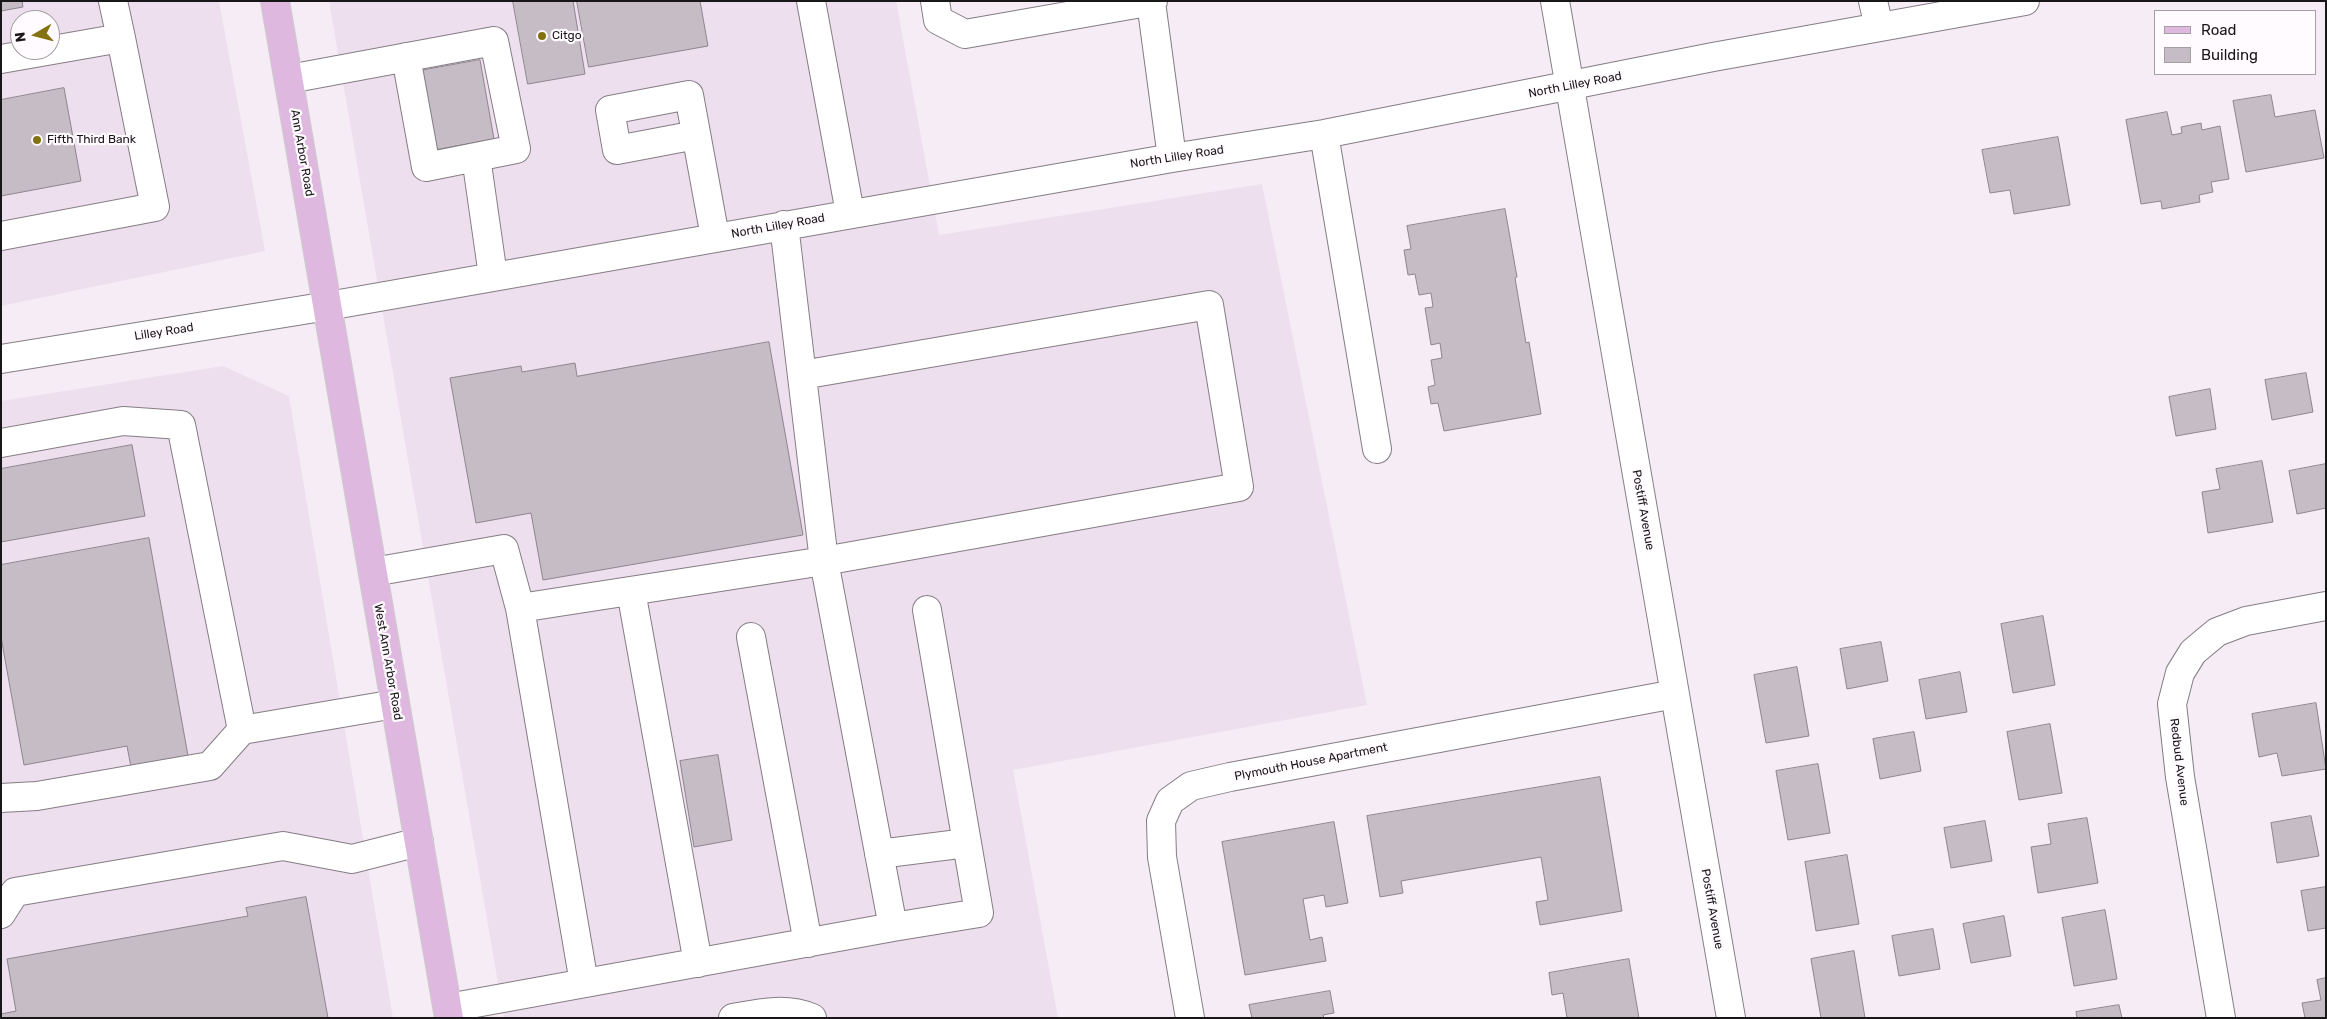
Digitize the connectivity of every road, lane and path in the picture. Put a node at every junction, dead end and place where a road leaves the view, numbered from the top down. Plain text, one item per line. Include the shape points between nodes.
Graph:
1 (113, 1) edge
2 (275, 1) edge
3 (811, 1) edge
4 (935, 1) edge
5 (1152, 1) edge
6 (1555, 1) edge
7 (1873, 1) edge
8 (2025, 1) edge
9 (1879, 27) junction
10 (121, 38) junction
11 (406, 57) junction
12 (1, 59) edge
13 (289, 79) junction
14 (1570, 86) junction
15 (1324, 134) junction
16 (696, 135) dead end
17 (476, 157) junction
18 (1172, 158) junction
19 (850, 213) junction
20 (784, 225) junction
21 (1, 236) edge
22 (715, 237) junction
23 (493, 276) junction
24 (328, 306) junction
25 (1, 359) edge
26 (802, 376) junction
27 (1, 443) edge
28 (1377, 449) dead end
29 (824, 561) junction
30 (373, 572) junction
31 (631, 591) junction
32 (2326, 606) edge
33 (520, 608) junction
34 (927, 610) dead end
35 (751, 637) dead end
36 (1675, 694) junction
37 (395, 704) junction
38 (242, 730) junction
39 (1, 798) edge
40 (419, 842) junction
41 (967, 843) junction
42 (879, 854) junction
43 (1, 914) edge
44 (893, 927) junction
45 (808, 943) junction
46 (698, 963) junction
47 (584, 983) junction
48 (448, 1013) edge
49 (733, 1018) edge
50 (812, 1018) edge
51 (1190, 1018) edge
52 (1731, 1018) edge
53 (2221, 1018) edge

1 - 10 street
2 - 13 main road, Ann Arbor Road
3 - 19 street
4 - 5 street via 938,20 965,34
5 - 18 street
6 - 14 street, Postiff Avenue
7 - 9 street
8 - 9 street, North Lilley Road
9 - 14 street, North Lilley Road
10 - 12 street
10 - 21 street via 155,207
11 - 13 street
11 - 17 street via 426,167
11 - 17 street via 494,41 516,150
13 - 24 main road, Ann Arbor Road
14 - 15 street, North Lilley Road
14 - 36 street, Postiff Avenue
15 - 18 street, North Lilley Road
15 - 28 street
16 - 22 street
17 - 23 street
18 - 19 street, North Lilley Road
19 - 20 street, North Lilley Road
20 - 22 street, North Lilley Road
20 - 26 street
22 - 23 street, North Lilley Road
23 - 24 street, North Lilley Road
24 - 25 street, Lilley Road
24 - 30 main road, West Ann Arbor Road
26 - 29 street
26 - 29 street via 1209,305 1239,487
27 - 38 street via 123,421 180,425
29 - 31 street
29 - 42 street
30 - 33 street via 504,549
30 - 37 main road, West Ann Arbor Road
31 - 33 street
31 - 46 street
32 - 53 street, Redbud Avenue via 2246,621 2216,632 2193,652 2180,673 2172,704 2180,777
33 - 47 street
34 - 41 street
35 - 45 street
36 - 51 street, Plymouth House Apartment via 1191,786 1170,801 1161,821 1162,857
36 - 52 street, Postiff Avenue
37 - 38 street
37 - 40 main road, West Ann Arbor Road
38 - 39 street via 210,766 37,796
40 - 43 street via 352,859 283,846 15,892
40 - 48 main road, West Ann Arbor Road
41 - 42 street
41 - 44 street via 979,913
42 - 44 street
44 - 45 street
45 - 46 street
46 - 47 street
47 - 48 street
49 - 50 street via 774,1011 799,1012

